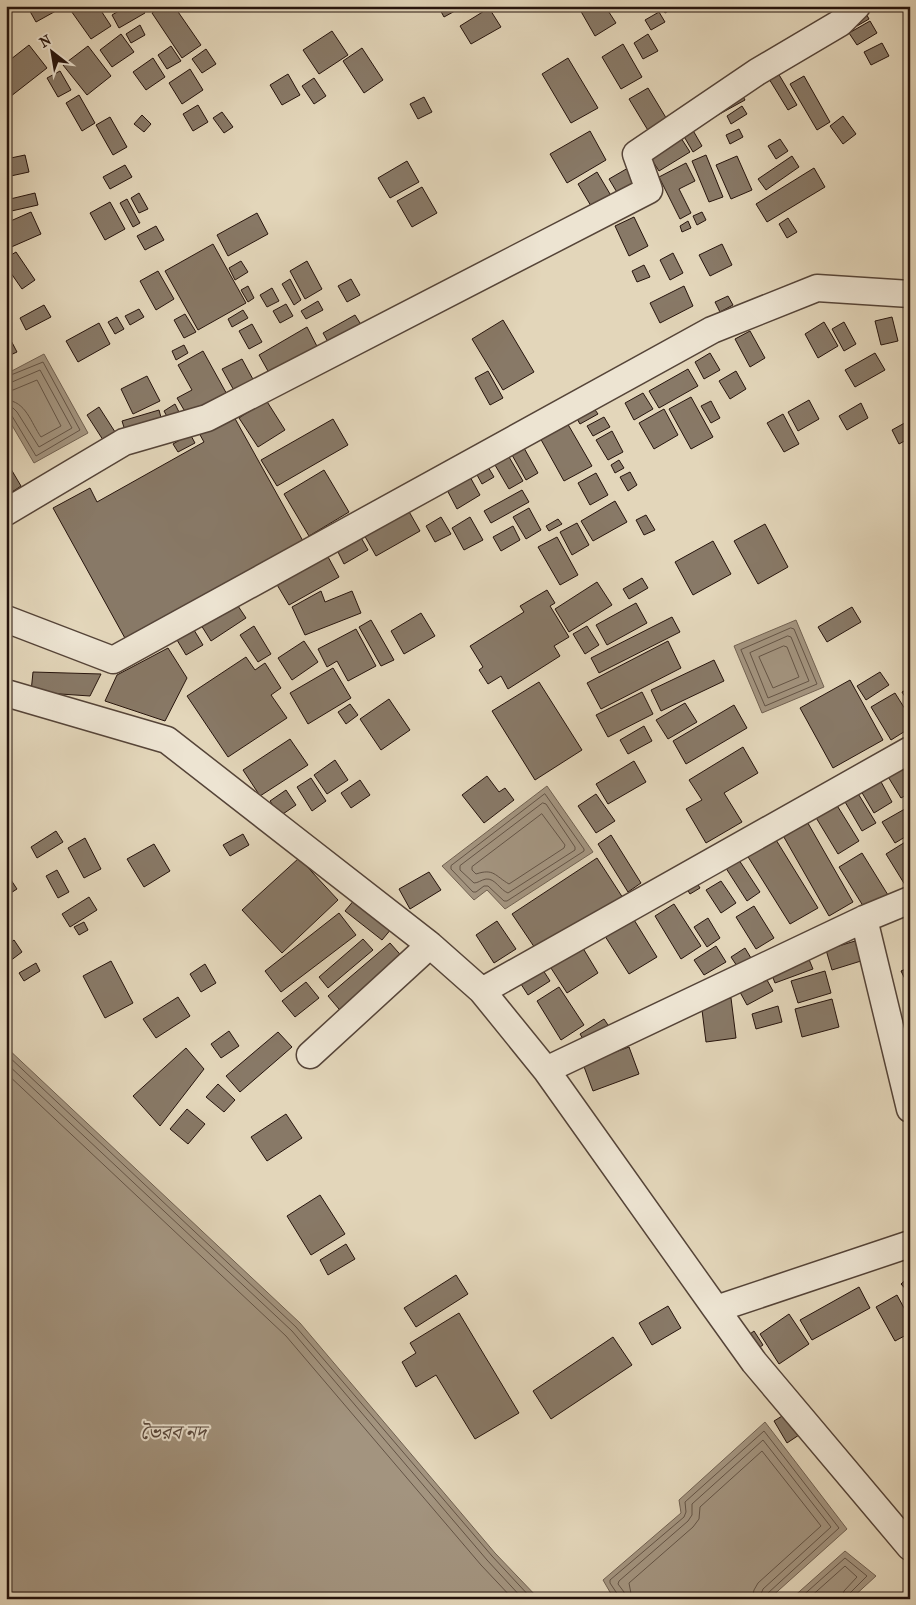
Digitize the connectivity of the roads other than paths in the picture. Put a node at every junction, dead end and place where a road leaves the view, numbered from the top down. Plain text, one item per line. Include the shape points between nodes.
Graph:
1 (857, 6) edge
2 (910, 294) edge
3 (6, 512) edge
4 (6, 619) edge
5 (6, 693) edge
6 (910, 750) edge
7 (910, 900) edge
8 (864, 919) junction
9 (430, 945) junction
10 (482, 991) junction
11 (310, 1055) dead end
12 (546, 1070) junction
13 (910, 1109) edge
14 (910, 1244) edge
15 (716, 1309) junction
16 (910, 1547) edge

1 - 3 street via 840,23 757,72 636,154 649,190 207,418 124,442
2 - 4 street via 817,288 712,330 113,660
5 - 9 street via 167,740
6 - 10 street
7 - 8 street
8 - 12 street
8 - 13 street
9 - 10 street
9 - 11 street
10 - 12 street
12 - 15 street
14 - 15 street
15 - 16 street via 754,1362

